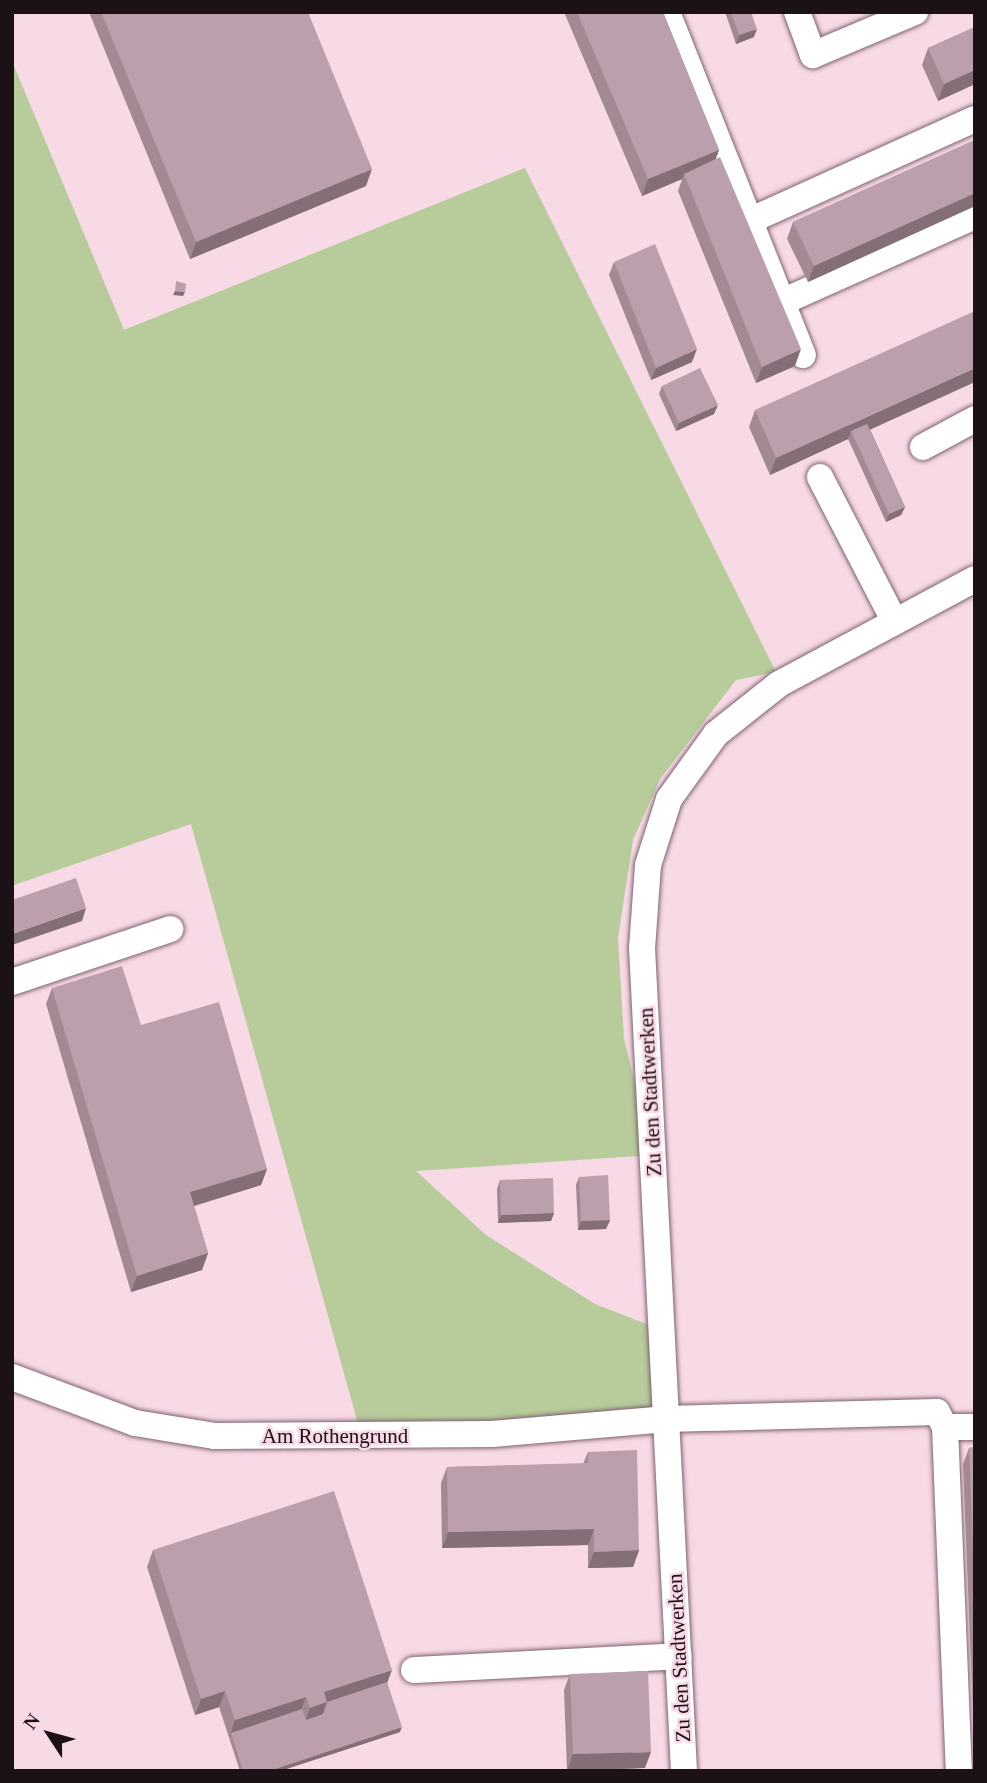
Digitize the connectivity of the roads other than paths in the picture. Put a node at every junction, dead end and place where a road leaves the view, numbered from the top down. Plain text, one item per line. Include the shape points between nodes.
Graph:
1 (667, 12) edge
2 (797, 12) edge
3 (915, 12) edge
4 (975, 119) edge
5 (975, 216) edge
6 (749, 221) junction
7 (782, 302) junction
8 (803, 355) edge
9 (975, 419) edge
10 (923, 447) dead end
11 (821, 477) dead end
12 (975, 579) edge
13 (895, 622) junction
14 (170, 929) dead end
15 (12, 982) edge
16 (12, 1377) edge
17 (667, 1419) junction
18 (945, 1427) junction
19 (975, 1427) edge
20 (678, 1656) junction
21 (414, 1670) dead end
22 (684, 1771) edge
23 (959, 1771) edge

1 - 6 street
2 - 3 street via 813,55
4 - 6 street
5 - 7 street
6 - 7 street
7 - 8 street
9 - 10 street
11 - 13 street
12 - 13 street, Zu den Stadtwerken
13 - 17 street, Zu den Stadtwerken via 779,684 716,734 669,799 648,865 642,949
14 - 15 street
16 - 17 street, Am Rothengrund via 135,1423 214,1436 479,1434
17 - 18 street, Am Rothengrund via 937,1412
17 - 20 street, Zu den Stadtwerken
18 - 19 street
18 - 23 street
20 - 21 street
20 - 22 street, Zu den Stadtwerken

